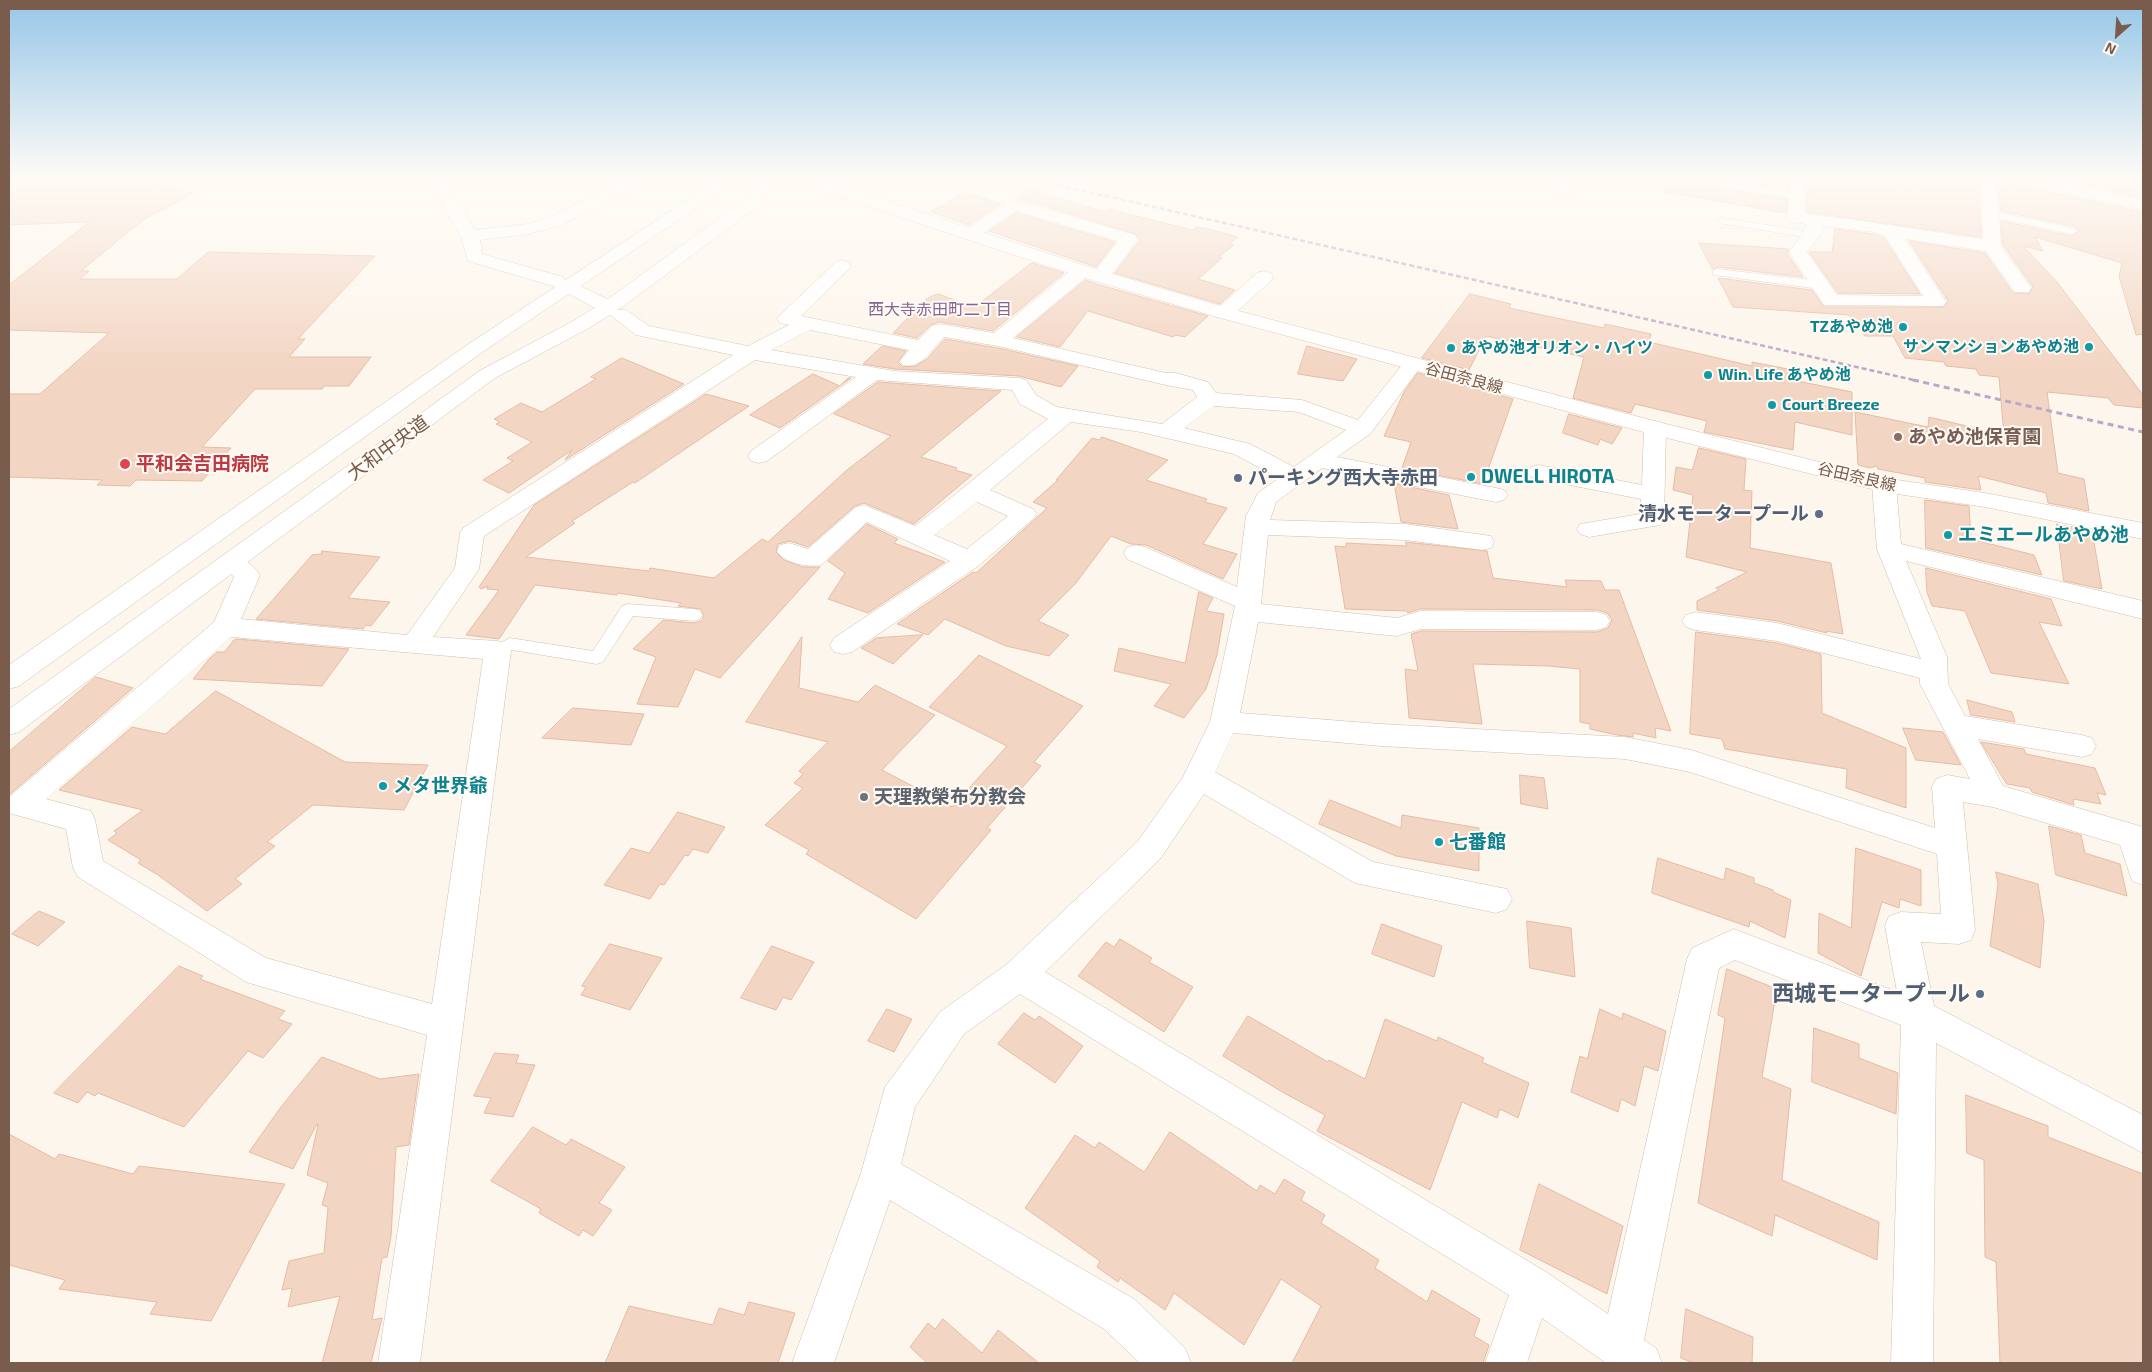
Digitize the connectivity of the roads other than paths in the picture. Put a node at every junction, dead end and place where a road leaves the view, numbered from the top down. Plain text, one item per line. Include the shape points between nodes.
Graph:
1 (471, 242) edge
2 (636, 242) edge
3 (698, 242) edge
4 (993, 242) edge
5 (1126, 242) edge
6 (1805, 242) edge
7 (1898, 242) edge
8 (1964, 242) edge
9 (1992, 242) edge
10 (1992, 246) junction
11 (842, 266) dead end
12 (1717, 273) dead end
13 (1091, 274) junction
14 (1264, 278) dead end
15 (556, 281) dead end
16 (1820, 285) junction
17 (2022, 288) dead end
18 (576, 290) dead end
19 (600, 303) dead end
20 (1224, 313) junction
21 (619, 314) dead end
22 (807, 324) junction
23 (998, 340) junction
24 (922, 347) junction
25 (751, 353) junction
26 (1413, 364) junction
27 (874, 373) junction
28 (895, 377) junction
29 (1209, 399) junction
30 (1066, 415) junction
31 (1655, 428) junction
32 (1362, 429) junction
33 (1166, 432) junction
34 (759, 456) dead end
35 (1320, 460) junction
36 (1539, 472) dead end
37 (1296, 478) junction
38 (1884, 485) junction
39 (975, 492) junction
40 (1653, 494) junction
41 (1496, 495) dead end
42 (1256, 527) junction
43 (1589, 529) dead end
44 (2143, 531) edge
45 (917, 536) junction
46 (1482, 542) dead end
47 (1890, 549) junction
48 (789, 551) dead end
49 (1136, 553) dead end
50 (969, 560) junction
51 (232, 563) junction
52 (1247, 607) junction
53 (2143, 610) edge
54 (694, 615) dead end
55 (1597, 621) dead end
56 (1695, 621) dead end
57 (225, 627) junction
58 (414, 644) junction
59 (843, 645) dead end
60 (498, 651) junction
61 (1934, 672) junction
62 (9, 679) edge
63 (1224, 722) junction
64 (9, 724) edge
65 (1956, 725) junction
66 (2082, 746) dead end
67 (1198, 776) junction
68 (1993, 795) junction
69 (14, 804) edge
70 (1952, 846) junction
71 (2143, 872) edge
72 (1496, 898) dead end
73 (1018, 975) junction
74 (1919, 1016) junction
75 (446, 1024) junction
76 (2143, 1135) edge
77 (880, 1173) junction
78 (1532, 1286) junction
79 (1631, 1356) edge
80 (399, 1363) edge
81 (813, 1363) edge
82 (1170, 1363) edge
83 (1506, 1363) edge
84 (1912, 1363) edge

1 - 15 street via 474,257
2 - 62 street, 大和中央道 via 477,347
3 - 51 street, 大和中央道 via 582,324 488,374
4 - 13 street, 谷田奈良線
5 - 13 street
6 - 16 street via 1798,252
7 - 16 street via 1936,302 1831,301
8 - 10 street
9 - 10 street
10 - 17 street
11 - 22 street via 787,319
12 - 16 lane
13 - 20 street, 谷田奈良線
13 - 23 street
14 - 20 street
18 - 19 street
20 - 26 street, 谷田奈良線
21 - 25 street via 643,331
22 - 24 street
22 - 25 street
23 - 24 street via 939,330
23 - 29 street via 1201,386
24 - 28 street
25 - 27 street
25 - 58 street via 472,532 467,569
26 - 31 street, 谷田奈良線
26 - 32 street
27 - 28 street
27 - 34 street
28 - 30 street via 1019,384 1028,400 1051,413
29 - 32 street via 1302,406
29 - 33 street
30 - 33 street via 1141,425
30 - 39 street
31 - 38 street, 谷田奈良線
31 - 40 street
32 - 35 street
33 - 37 street via 1242,449
35 - 37 street
35 - 41 street
36 - 40 street
37 - 42 street via 1266,498
38 - 44 street, 谷田奈良線 via 1985,500
38 - 47 street
39 - 45 street
39 - 50 street via 1025,514
40 - 43 street via 1652,520
42 - 46 street via 1405,532
42 - 52 street
45 - 48 street via 864,512 812,559
45 - 50 street
47 - 53 street
47 - 61 street via 1934,657
49 - 52 street
50 - 59 street
51 - 57 street via 247,575
51 - 64 street, 大和中央道
52 - 55 street via 1397,627 1420,620
52 - 63 street
54 - 60 lane via 628,610 597,658 510,644
56 - 61 street via 1777,632
57 - 58 street
57 - 69 street
58 - 60 street
60 - 75 street
61 - 65 street via 1934,684
63 - 67 street
63 - 70 street via 1382,735 1626,748 1691,761
65 - 66 street
65 - 68 street
67 - 72 street via 1366,874
67 - 73 street via 1149,850
68 - 70 street via 1947,787
68 - 71 street via 2133,836
69 - 75 street via 80,820 89,868 258,971
70 - 74 street via 1959,930 1901,926
73 - 77 street via 952,1022 903,1092 898,1100
73 - 78 street
74 - 76 street
74 - 79 street via 1734,944 1704,959
74 - 84 street
75 - 80 street
77 - 81 street
77 - 82 street via 1120,1314
78 - 79 street
78 - 83 street

